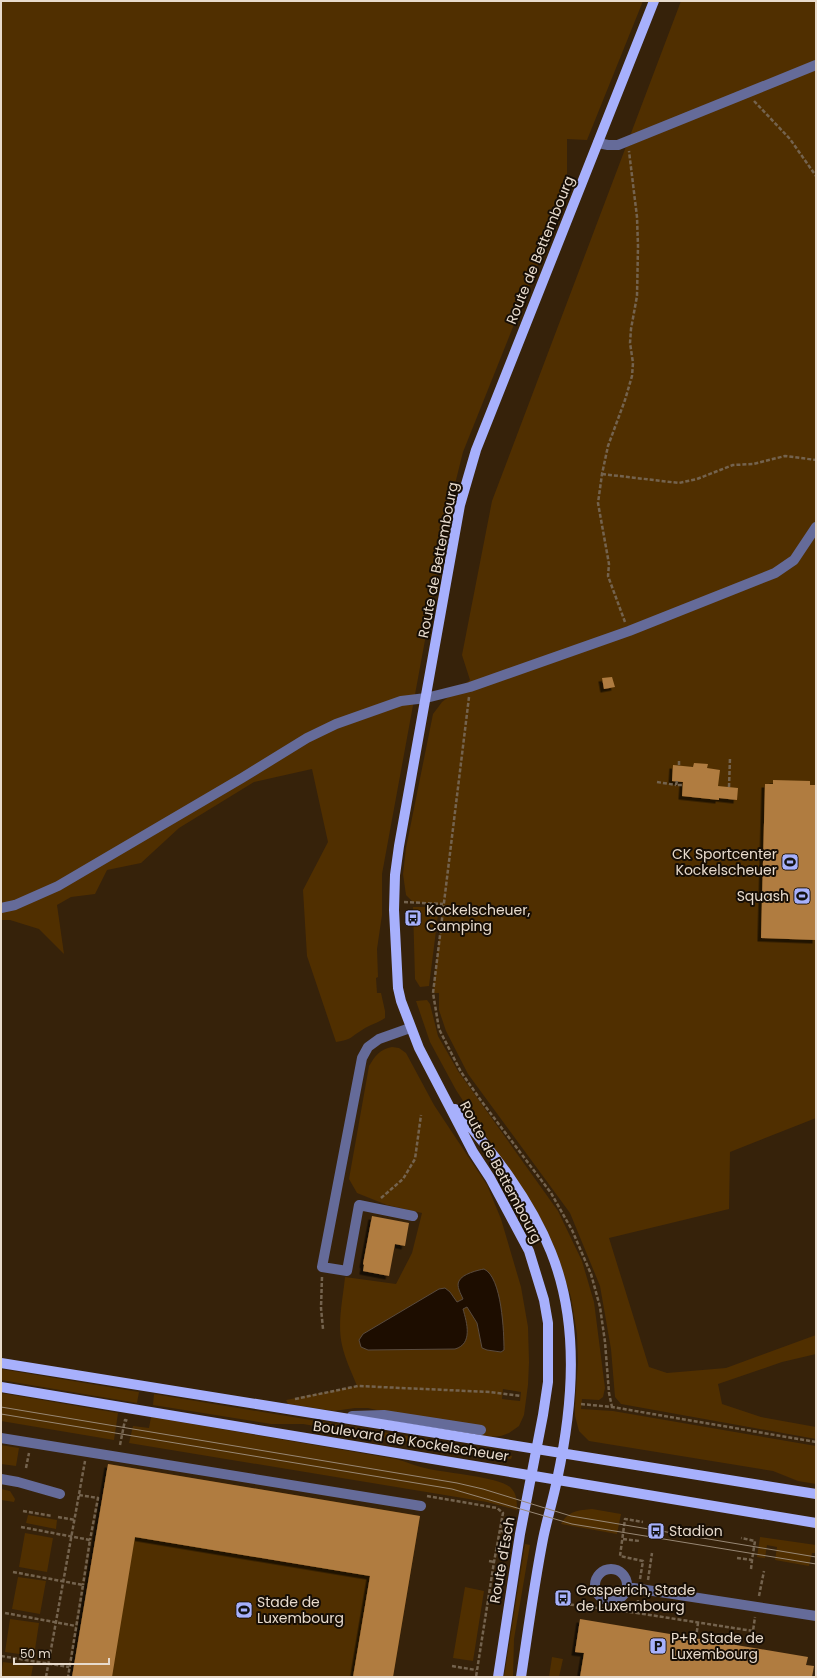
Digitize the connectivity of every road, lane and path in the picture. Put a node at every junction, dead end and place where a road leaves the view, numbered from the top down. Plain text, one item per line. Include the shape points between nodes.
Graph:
1 (654, 1) edge
2 (816, 65) edge
3 (746, 94) junction
4 (627, 141) junction
5 (598, 143) junction
6 (816, 176) edge
7 (816, 460) edge
8 (602, 474) junction
9 (816, 527) edge
10 (629, 631) junction
11 (470, 687) junction
12 (426, 698) junction
13 (679, 758) dead end
14 (730, 758) dead end
15 (678, 765) dead end
16 (657, 782) dead end
17 (683, 785) dead end
18 (730, 787) dead end
19 (394, 902) junction
20 (444, 904) junction
21 (1, 908) edge
22 (410, 1028) junction
23 (445, 1097) junction
24 (421, 1115) dead end
25 (378, 1200) dead end
26 (413, 1216) dead end
27 (322, 1267) junction
28 (323, 1329) dead end
29 (1, 1363) edge
30 (1, 1387) edge
31 (521, 1396) dead end
32 (293, 1399) dead end
33 (581, 1404) dead end
34 (612, 1407) junction
35 (330, 1416) junction
36 (480, 1430) dead end
37 (1, 1438) edge
38 (816, 1442) edge
39 (537, 1449) junction
40 (29, 1450) dead end
41 (87, 1452) junction
42 (562, 1453) junction
43 (26, 1468) dead end
44 (531, 1475) junction
45 (1, 1479) edge
46 (557, 1480) junction
47 (60, 1494) dead end
48 (816, 1494) edge
49 (79, 1495) junction
50 (421, 1506) dead end
51 (23, 1511) dead end
52 (52, 1516) dead end
53 (58, 1517) dead end
54 (74, 1520) junction
55 (816, 1523) edge
56 (20, 1527) dead end
57 (501, 1531) dead end
58 (71, 1536) junction
59 (741, 1538) dead end
60 (623, 1539) dead end
61 (90, 1540) junction
62 (640, 1541) dead end
63 (652, 1553) dead end
64 (737, 1558) dead end
65 (752, 1560) junction
66 (489, 1561) dead end
67 (494, 1562) junction
68 (751, 1569) dead end
69 (13, 1572) dead end
70 (63, 1581) junction
71 (83, 1585) junction
72 (627, 1587) dead end
73 (646, 1589) junction
74 (558, 1603) dead end
75 (5, 1613) dead end
76 (637, 1613) dead end
77 (816, 1616) edge
78 (56, 1622) junction
79 (698, 1623) dead end
80 (76, 1626) junction
81 (696, 1638) dead end
82 (1, 1656) edge
83 (48, 1663) junction
84 (452, 1666) dead end
85 (69, 1667) junction
86 (476, 1670) junction
87 (46, 1677) edge
88 (68, 1677) edge
89 (476, 1677) edge
90 (498, 1677) edge
91 (521, 1677) edge

1 - 5 main road, Route de Bettembourg
2 - 3 street
3 - 4 street
3 - 6 path via 790,139
4 - 5 street via 608,146
4 - 8 path via 638,246 637,296 630,343 632,376 608,446
5 - 12 main road, Route de Bettembourg via 476,450 460,505
7 - 8 path via 785,456 753,464 733,465 679,483
8 - 10 path via 598,503 609,564 608,576
9 - 10 street via 794,560 775,573
10 - 11 street
11 - 12 street
11 - 20 path
12 - 19 main road, Route de Bettembourg via 399,846
12 - 21 street via 401,701 336,724 307,738 58,886 15,905
13 - 15 path
14 - 18 path
16 - 17 path
19 - 20 path
19 - 22 main road, Route de Bettembourg via 398,988
20 - 34 path via 433,994 439,1029 462,1072 551,1193 572,1230 591,1274 600,1307
22 - 23 main road, Route de Bettembourg
22 - 27 street via 379,1040 368,1047 362,1058
23 - 39 main road, Route de Bettembourg via 529,1251 544,1300 548,1323 548,1382
23 - 42 main road, Route de Bettembourg via 504,1169 537,1222 552,1253 562,1288 571,1346 569,1398
24 - 25 path via 415,1159 404,1179
26 - 27 street via 359,1205 347,1271
27 - 28 path
29 - 35 main road, Boulevard de Kockelscheuer
30 - 44 main road, Boulevard de Kockelscheuer
31 - 32 path via 490,1392 358,1386
33 - 34 path
34 - 38 path
35 - 36 street via 384,1415
35 - 39 main road, Boulevard de Kockelscheuer
37 - 41 street
39 - 42 main road, Boulevard de Kockelscheuer
39 - 44 main road, Route d'Esch
40 - 43 path
41 - 49 path
41 - 50 street
42 - 46 main road
42 - 48 main road, Boulevard de Kockelscheuer
44 - 46 main road, Boulevard de Kockelscheuer
44 - 90 main road, Route d'Esch
45 - 47 street
46 - 55 main road, Boulevard de Kockelscheuer
46 - 91 main road via 543,1537
49 - 54 path
49 - 61 path via 98,1498
51 - 52 path
53 - 54 path
54 - 58 path
56 - 58 path
57 - 67 path
58 - 61 path
58 - 70 path
59 - 65 path via 755,1541
60 - 62 path
61 - 71 path
63 - 73 path
64 - 65 path
65 - 68 path
66 - 67 path
67 - 86 path
69 - 70 path
70 - 71 path
70 - 78 path
71 - 80 path
72 - 73 street
73 - 77 street
74 - 76 path
75 - 78 path
78 - 80 path
78 - 83 path
79 - 81 path
80 - 85 path
82 - 83 path
83 - 85 path
83 - 87 path
84 - 86 path
85 - 88 path
86 - 89 path

